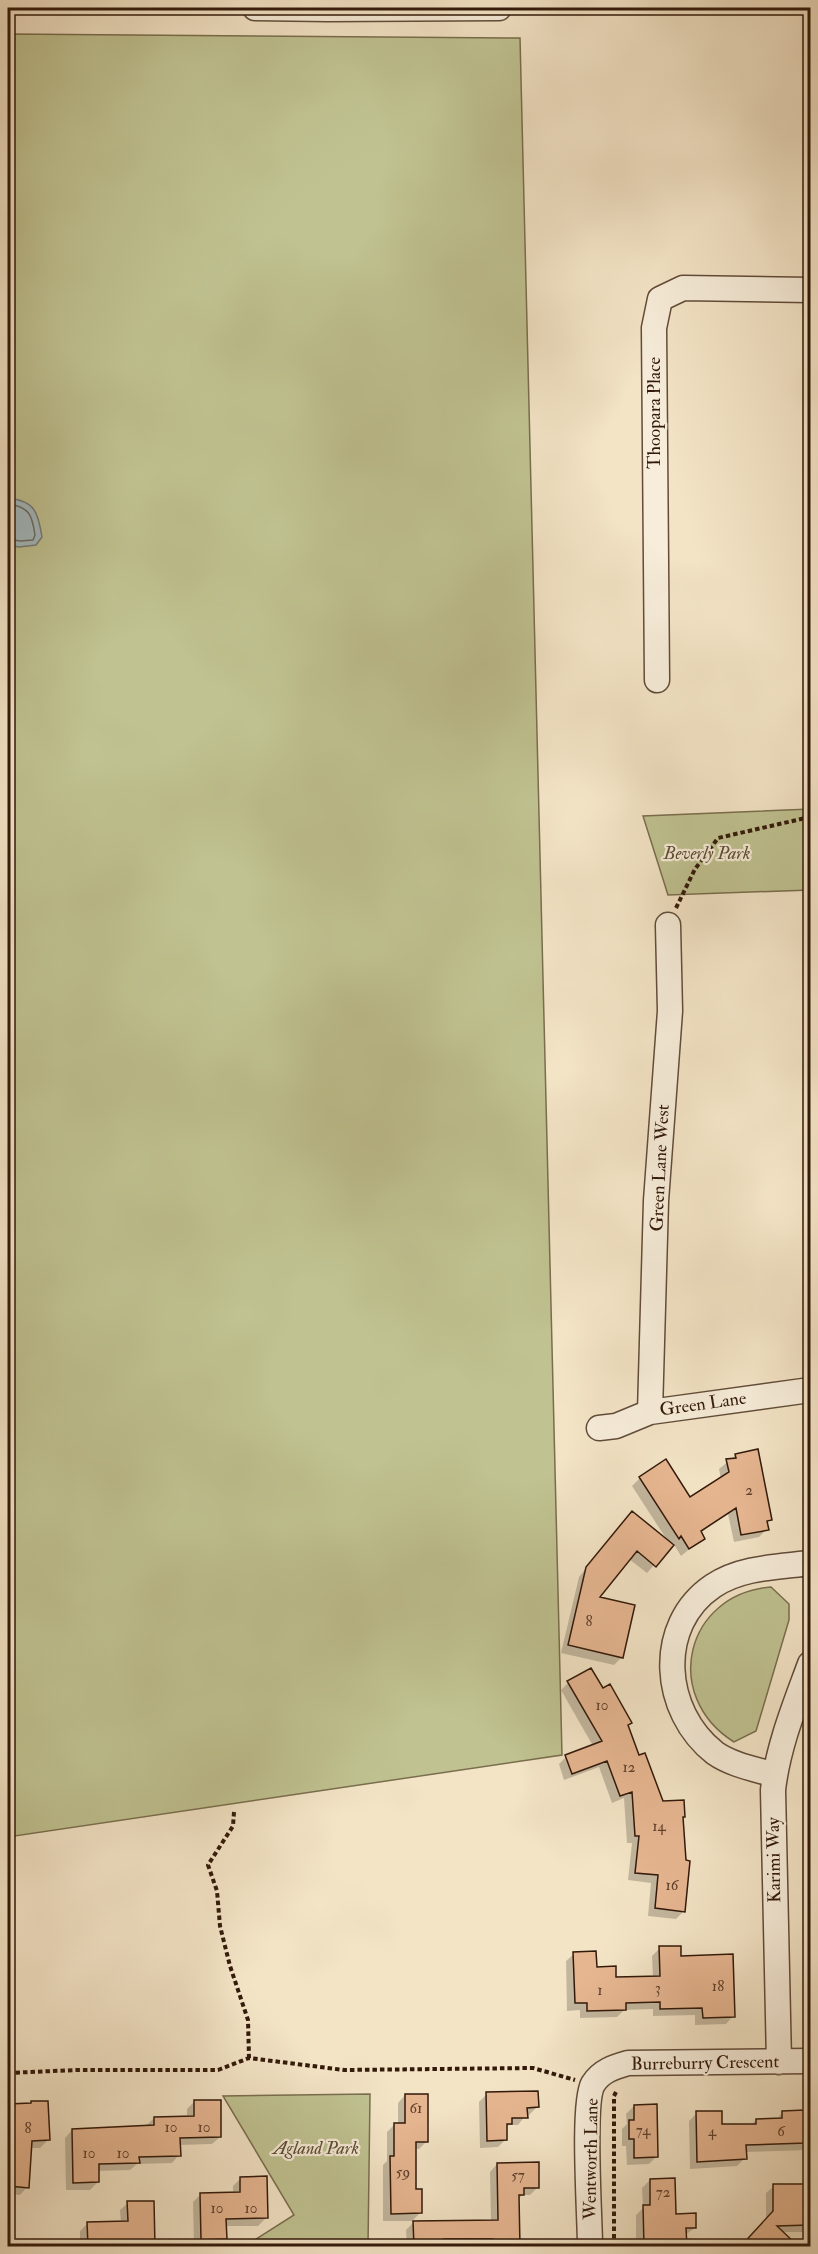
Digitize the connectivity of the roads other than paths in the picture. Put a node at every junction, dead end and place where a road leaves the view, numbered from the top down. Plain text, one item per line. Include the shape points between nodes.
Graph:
1 (255, 8) edge
2 (499, 8) edge
3 (810, 290) edge
4 (657, 680) dead end
5 (668, 925) road end
6 (810, 1390) edge
7 (650, 1412) junction
8 (599, 1428) dead end
9 (810, 1563) edge
10 (810, 1664) edge
11 (775, 1775) junction
12 (810, 2061) edge
13 (779, 2062) junction
14 (597, 2080) joint
15 (590, 2247) edge

1 - 2 street
3 - 4 street, Thoopara Place via 683,288 660,299 654,328
5 - 7 street, Green Lane West via 670,1011 656,1201
6 - 7 street, Green Lane
7 - 8 street, Green Lane via 616,1426
9 - 11 street via 741,1573 713,1586 693,1607 675,1644 675,1696 693,1731 723,1758
10 - 11 street, Karimi Way
11 - 13 street, Karimi Way
12 - 13 street, Burreburry Crescent
13 - 14 street, Burreburry Crescent via 628,2063
14 - 15 street, Wentworth Lane via 588,2110

